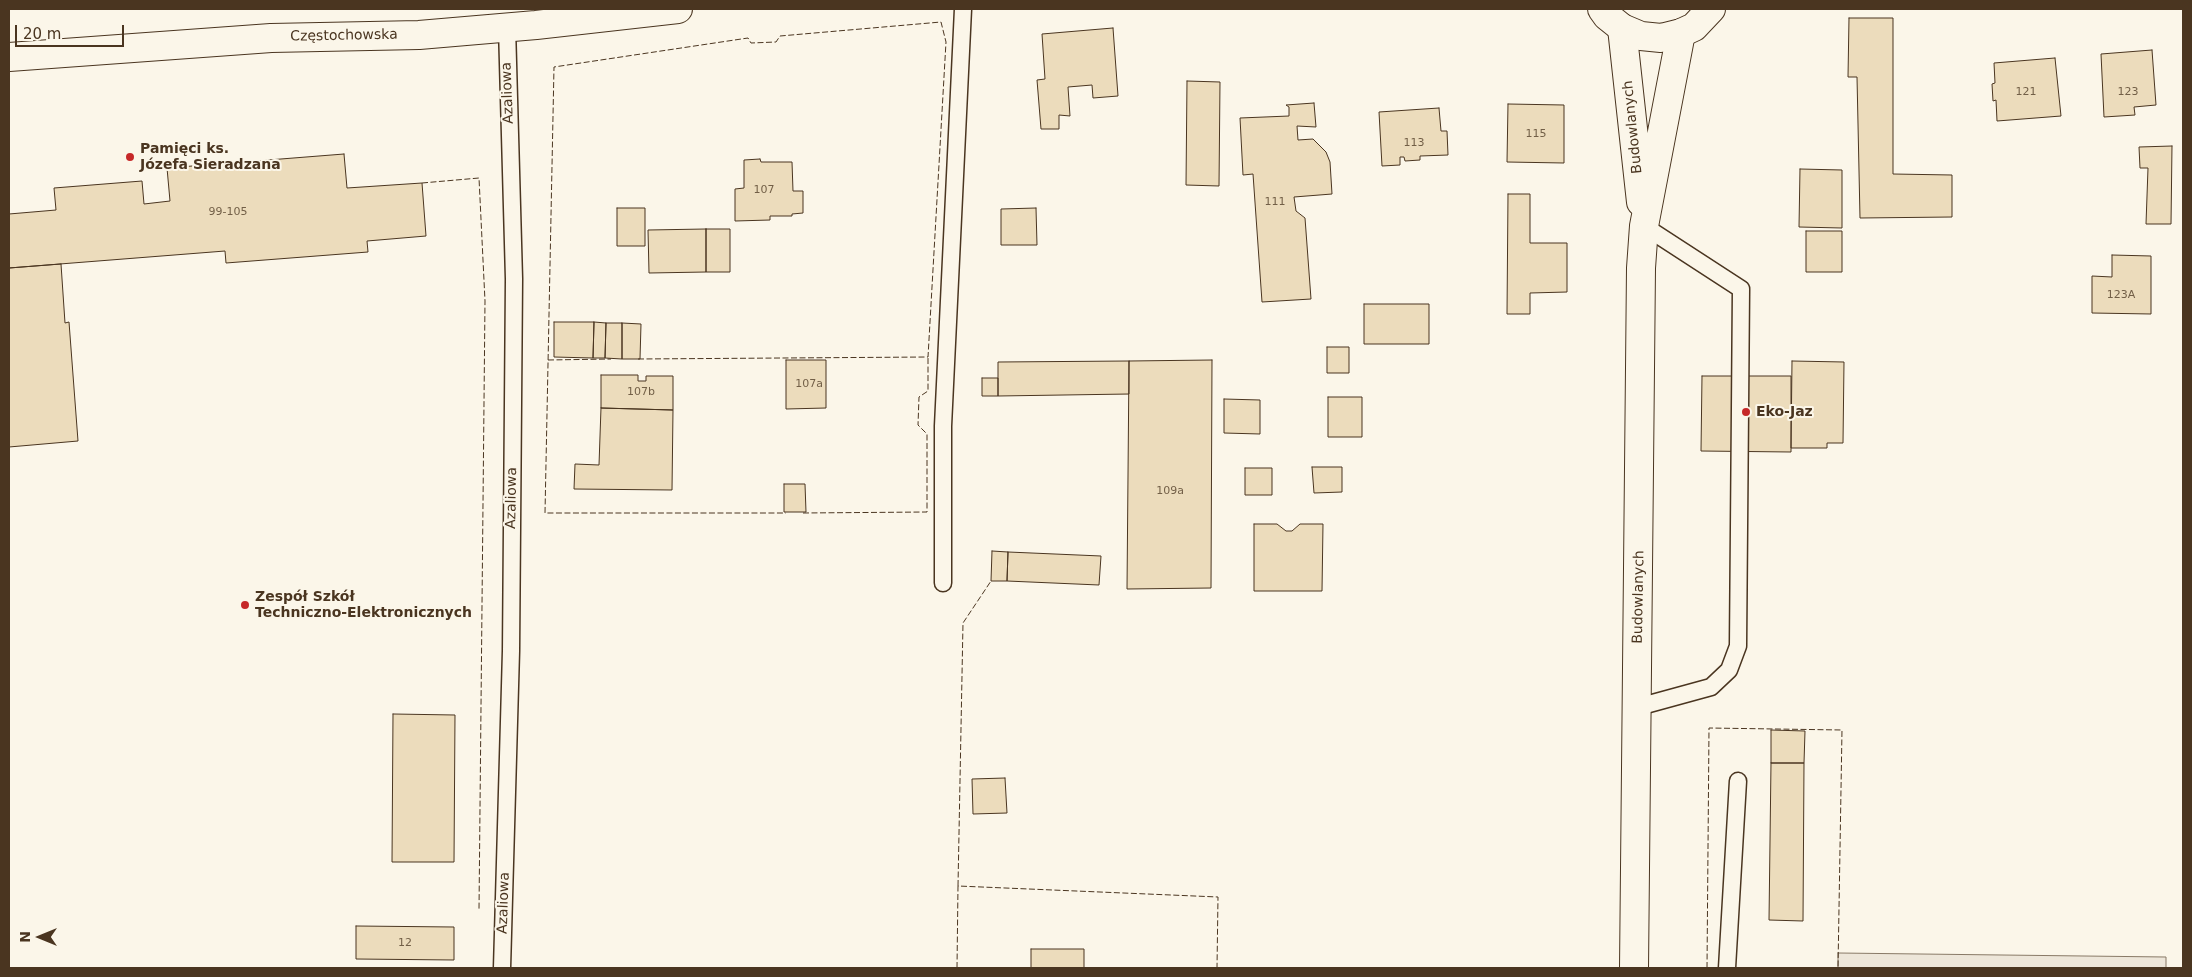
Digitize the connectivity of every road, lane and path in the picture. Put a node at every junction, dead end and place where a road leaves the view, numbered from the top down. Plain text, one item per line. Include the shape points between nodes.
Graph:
1 (678, 9) edge
2 (963, 9) edge
3 (1602, 9) edge
4 (1711, 9) edge
5 (535, 17) edge
6 (507, 27) junction
7 (1622, 28) junction
8 (1682, 33) junction
9 (9, 57) edge
10 (1644, 226) junction
11 (943, 583) dead end
12 (1638, 707) junction
13 (1738, 780) dead end
14 (502, 968) edge
15 (1634, 968) edge
16 (1727, 968) edge

1 - 5 street, Częstochowska
2 - 11 lane via 944,426
3 - 7 street
4 - 8 street via 1694,27
5 - 6 street, Częstochowska
6 - 9 street, Częstochowska via 419,34 271,38
6 - 14 lane, Azaliowa via 514,279 511,651
7 - 8 street via 1641,36 1661,38
7 - 10 street, Budowlanych
8 - 10 street, Budowlanych
10 - 12 street, Budowlanych
10 - 12 lane via 1741,289 1738,646 1729,670 1711,687
12 - 15 street, Budowlanych
13 - 16 lane

